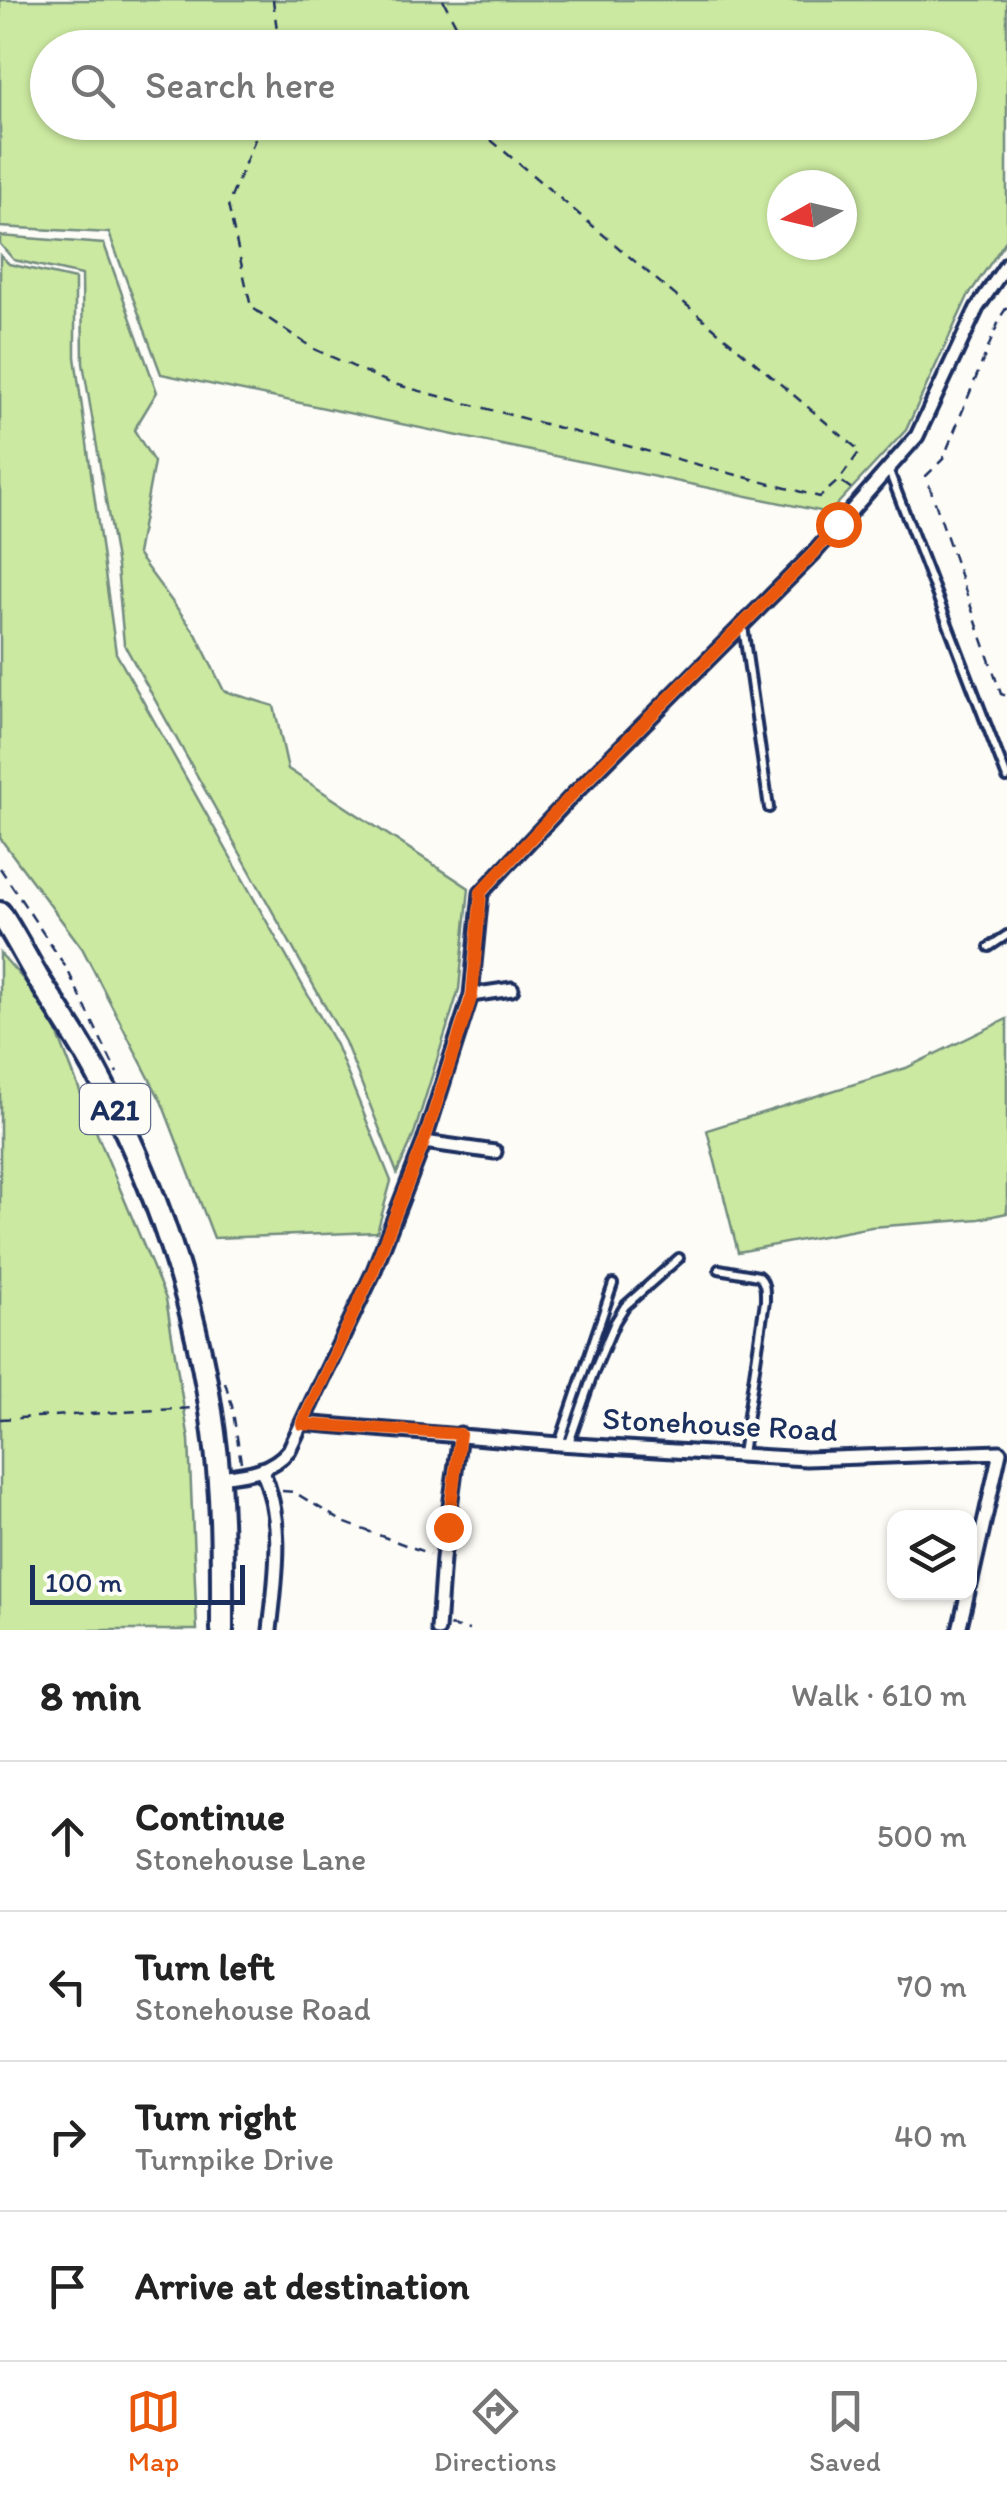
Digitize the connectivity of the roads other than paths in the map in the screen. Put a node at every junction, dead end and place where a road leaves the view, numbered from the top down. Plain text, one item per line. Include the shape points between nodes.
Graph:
1 (1007, 264) edge
2 (888, 468) junction
3 (743, 622) junction
4 (1007, 778) edge
5 (769, 808) dead end
6 (0, 912) edge
7 (1007, 935) edge
8 (0, 938) edge
9 (989, 947) dead end
10 (39, 980) junction
11 (512, 989) dead end
12 (472, 995) junction
13 (424, 1142) junction
14 (495, 1152) dead end
15 (679, 1258) dead end
16 (719, 1269) dead end
17 (614, 1284) dead end
18 (302, 1424) junction
19 (460, 1434) junction
20 (564, 1444) junction
21 (1004, 1451) edge
22 (742, 1455) junction
23 (262, 1470) junction
24 (219, 1478) junction
25 (977, 1557) edge
26 (966, 1600) edge
27 (438, 1627) edge
28 (222, 1630) edge
29 (270, 1630) edge
30 (959, 1630) edge

1 - 2 street via 977,308 917,436
2 - 3 street
2 - 4 lane
3 - 5 lane
3 - 12 street via 481,892
6 - 10 highway, A21
7 - 9 lane
8 - 10 highway, A21
10 - 24 highway, A21 via 106,1092 154,1198 198,1346
11 - 12 street
12 - 13 street
13 - 14 street
13 - 18 street
15 - 20 lane via 615,1322
16 - 22 lane via 758,1276 764,1287
17 - 20 lane
18 - 19 street, Stonehouse Road
18 - 23 street via 282,1458
19 - 20 street, Stonehouse Road
19 - 27 street
20 - 22 street, Stonehouse Road
21 - 22 street, Stonehouse Road
21 - 25 street, Stonehouse Road
23 - 24 street
23 - 29 street via 279,1545
24 - 28 highway, A21
26 - 30 street, Stonehouse Road

